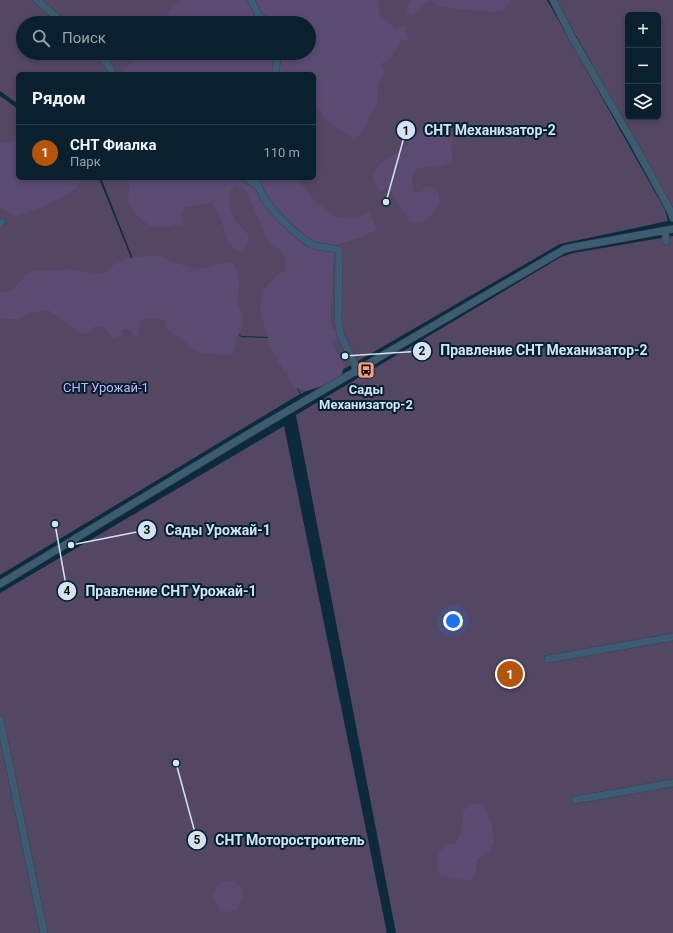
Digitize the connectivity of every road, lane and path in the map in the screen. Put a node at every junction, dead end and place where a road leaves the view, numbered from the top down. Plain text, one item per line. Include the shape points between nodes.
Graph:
1 (37, 0) edge
2 (251, 0) edge
3 (553, 0) edge
4 (55, 16) edge
5 (259, 16) edge
6 (104, 60) edge
7 (277, 60) edge
8 (112, 72) edge
9 (276, 72) edge
10 (248, 180) edge
11 (255, 180) edge
12 (258, 186) junction
13 (673, 218) edge
14 (673, 229) edge
15 (665, 231) junction
16 (666, 241) dead end
17 (356, 372) junction
18 (0, 584) edge
19 (673, 637) edge
20 (548, 659) dead end
21 (0, 720) edge
22 (673, 783) edge
23 (575, 800) dead end
24 (44, 933) edge

1 - 4 street
2 - 5 street
3 - 13 street
6 - 8 street
7 - 9 street
10 - 12 street
11 - 12 street
12 - 17 street via 264,198 300,236 314,246 338,251 340,338 354,362
14 - 15 street
15 - 16 street
15 - 17 street via 565,250
17 - 18 street
19 - 20 street
21 - 24 street
22 - 23 street

